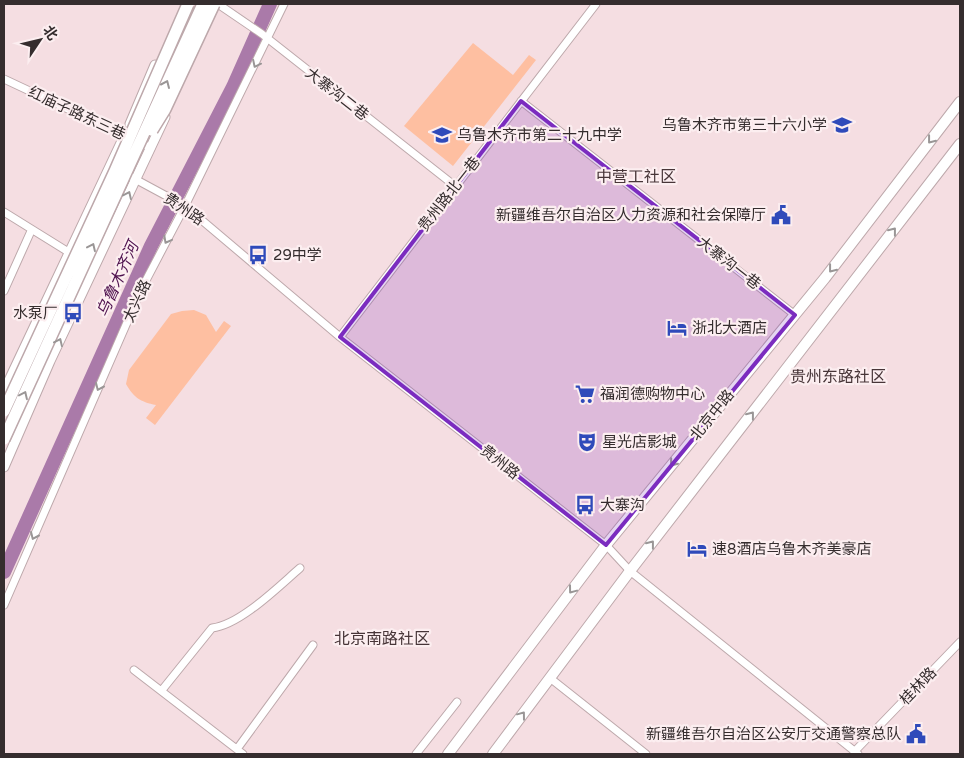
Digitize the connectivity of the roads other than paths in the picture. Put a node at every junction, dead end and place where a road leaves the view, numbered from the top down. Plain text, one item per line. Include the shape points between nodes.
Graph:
1 (184, 4) edge
2 (188, 4) edge
3 (202, 4) edge
4 (216, 4) edge
5 (284, 4) edge
6 (596, 4) edge
7 (177, 27) junction
8 (268, 39) junction
9 (4, 78) edge
10 (521, 101) junction
11 (960, 102) edge
12 (125, 136) junction
13 (139, 144) junction
14 (960, 144) edge
15 (151, 148) junction
16 (110, 166) junction
17 (136, 179) junction
18 (455, 186) junction
19 (184, 205) junction
20 (4, 212) edge
21 (31, 231) junction
22 (70, 253) junction
23 (4, 291) edge
24 (795, 315) junction
25 (340, 337) junction
26 (4, 392) edge
27 (4, 411) edge
28 (4, 439) edge
29 (4, 467) edge
30 (606, 545) junction
31 (300, 568) dead end
32 (630, 571) junction
33 (4, 605) edge
34 (960, 642) edge
35 (313, 645) dead end
36 (134, 670) dead end
37 (550, 678) junction
38 (162, 690) junction
39 (457, 702) dead end
40 (240, 752) edge
41 (856, 753) edge
42 (416, 754) edge
43 (448, 754) edge
44 (492, 754) edge
45 (646, 754) edge

1 - 7 highway, bridge
1 - 12 main road
2 - 7 highway, bridge
13 -> 3 highway, bridge
4 - 8 street, 大寨沟二巷
4 - 13 highway, bridge via 165,109 149,135
4 - 15 main road
5 - 8 street, 太兴路
6 - 10 street, 贵州路北一巷
7 - 27 highway, bridge via 115,171
8 - 18 street, 大寨沟二巷
8 -> 19 street, 太兴路
9 - 12 street, 红庙子路东三巷
10 - 18 street, 贵州路北一巷
10 - 24 street, 大寨沟一巷
11 -> 24 main road, 北京中路
12 - 15 street, 红庙子路东三巷
12 - 16 main road
28 -> 13 highway, bridge
32 -> 14 main road, 北京中路
15 - 17 main road
16 - 17 street, 贵州路
16 - 22 main road
17 - 19 street, 贵州路
29 -> 17 main road via 50,360
18 - 25 street, 贵州路北一巷
19 - 25 street, 贵州路
19 -> 33 street, 太兴路 via 142,288
20 - 21 street
21 - 22 street
21 - 23 street
22 - 26 main road
24 -> 30 main road, 北京中路
25 - 30 street, 贵州路
30 - 32 street, 贵州路
30 -> 43 main road, 北京中路
31 - 38 street via 239,617 223,627 212,628
32 - 37 main road, 北京中路
32 - 41 street, 贵州路
34 - 41 street, 桂林路
35 - 40 street
36 - 38 street
44 -> 37 main road, 北京中路
37 - 45 street
38 - 40 street
39 - 42 street

